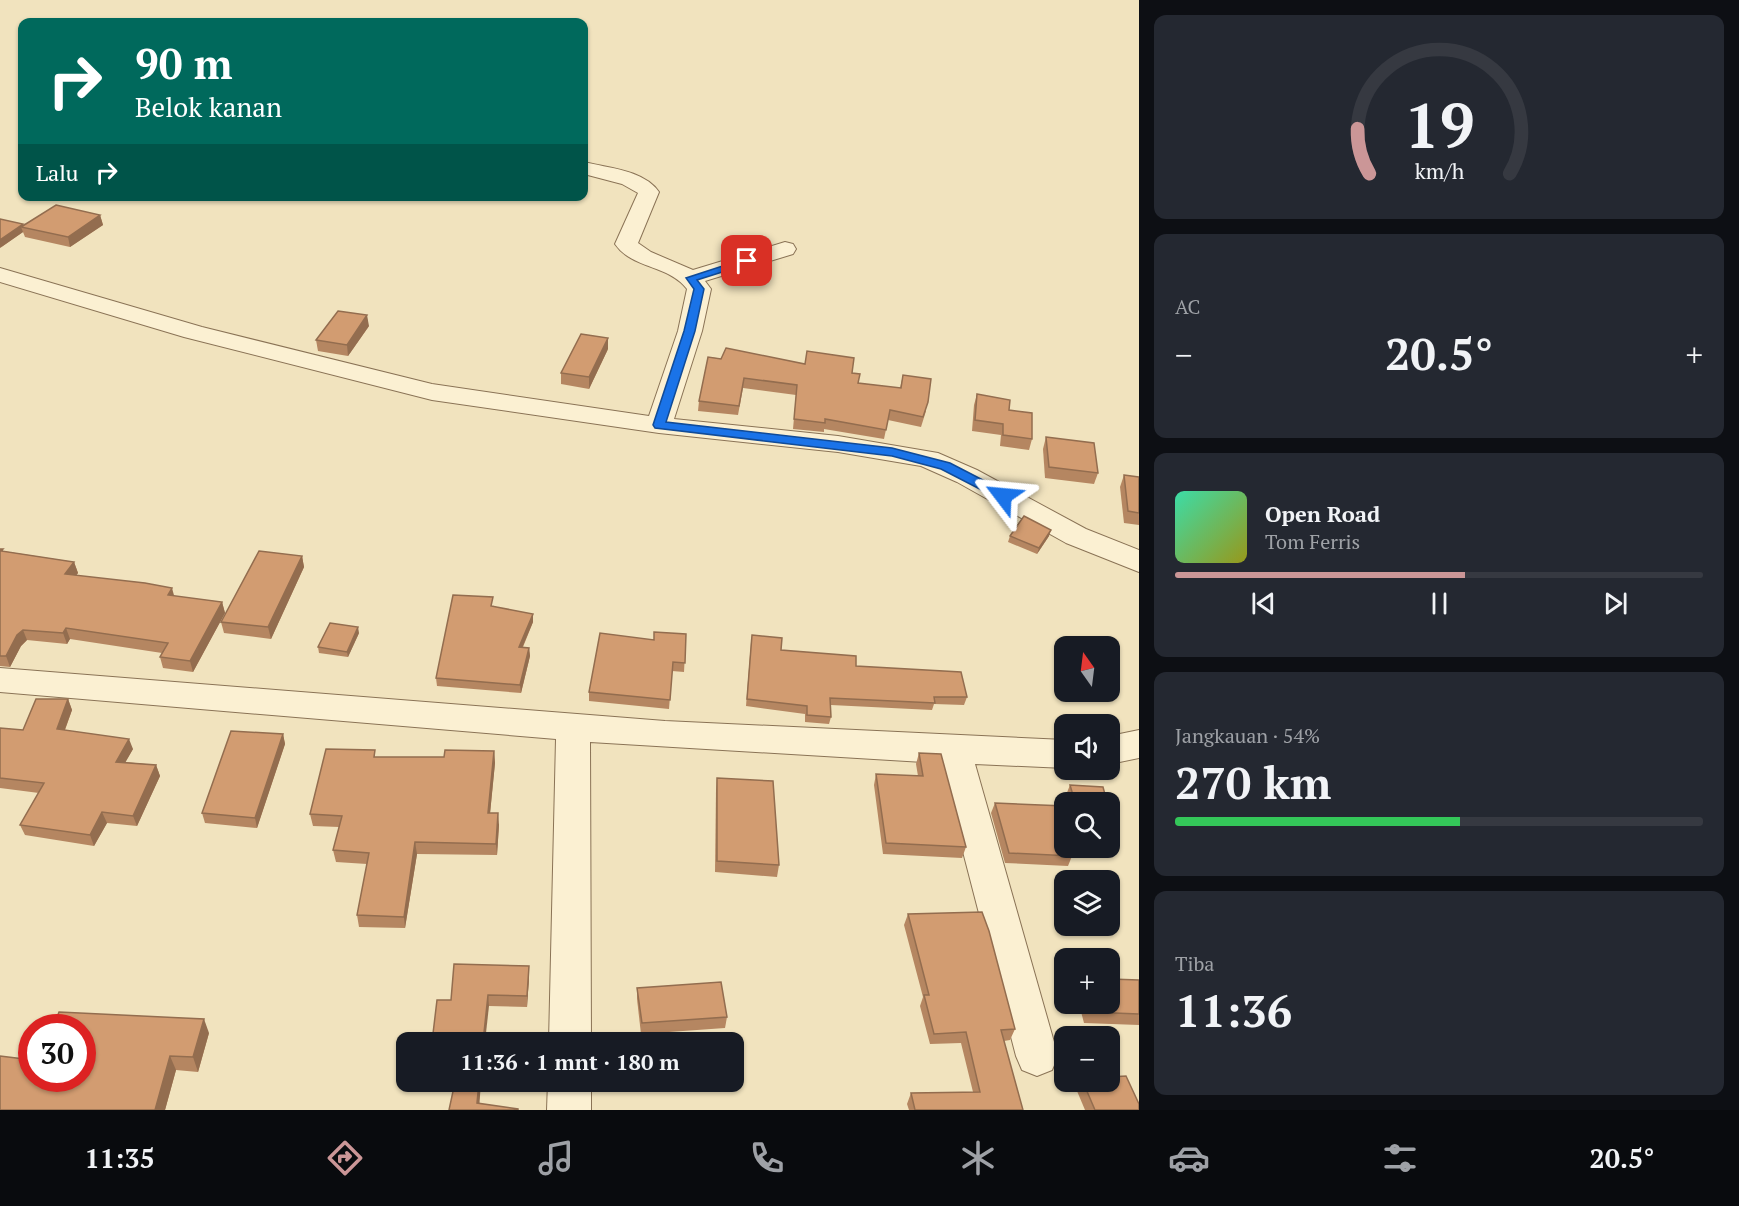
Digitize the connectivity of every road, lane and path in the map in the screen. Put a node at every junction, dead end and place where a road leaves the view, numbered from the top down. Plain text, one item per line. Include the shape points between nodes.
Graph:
1 (588, 169) edge
2 (784, 249) dead end
3 (0, 275) edge
4 (691, 278) junction
5 (659, 425) junction
6 (1139, 562) edge
7 (0, 680) edge
8 (573, 728) junction
9 (1139, 744) edge
10 (1120, 748) edge
11 (954, 751) junction
12 (1054, 754) edge
13 (570, 1032) edge
14 (1037, 1056) dead end
15 (570, 1092) edge
16 (569, 1110) edge

1 - 4 street via 647,188 649,192 626,244 638,254
2 - 4 street
3 - 5 street via 193,332 432,392
4 - 5 street via 699,289 690,331
5 - 6 street via 838,444 928,459 1076,536
7 - 8 street
8 - 11 street
8 - 13 street
9 - 10 street
11 - 12 street
11 - 14 street
15 - 16 street

